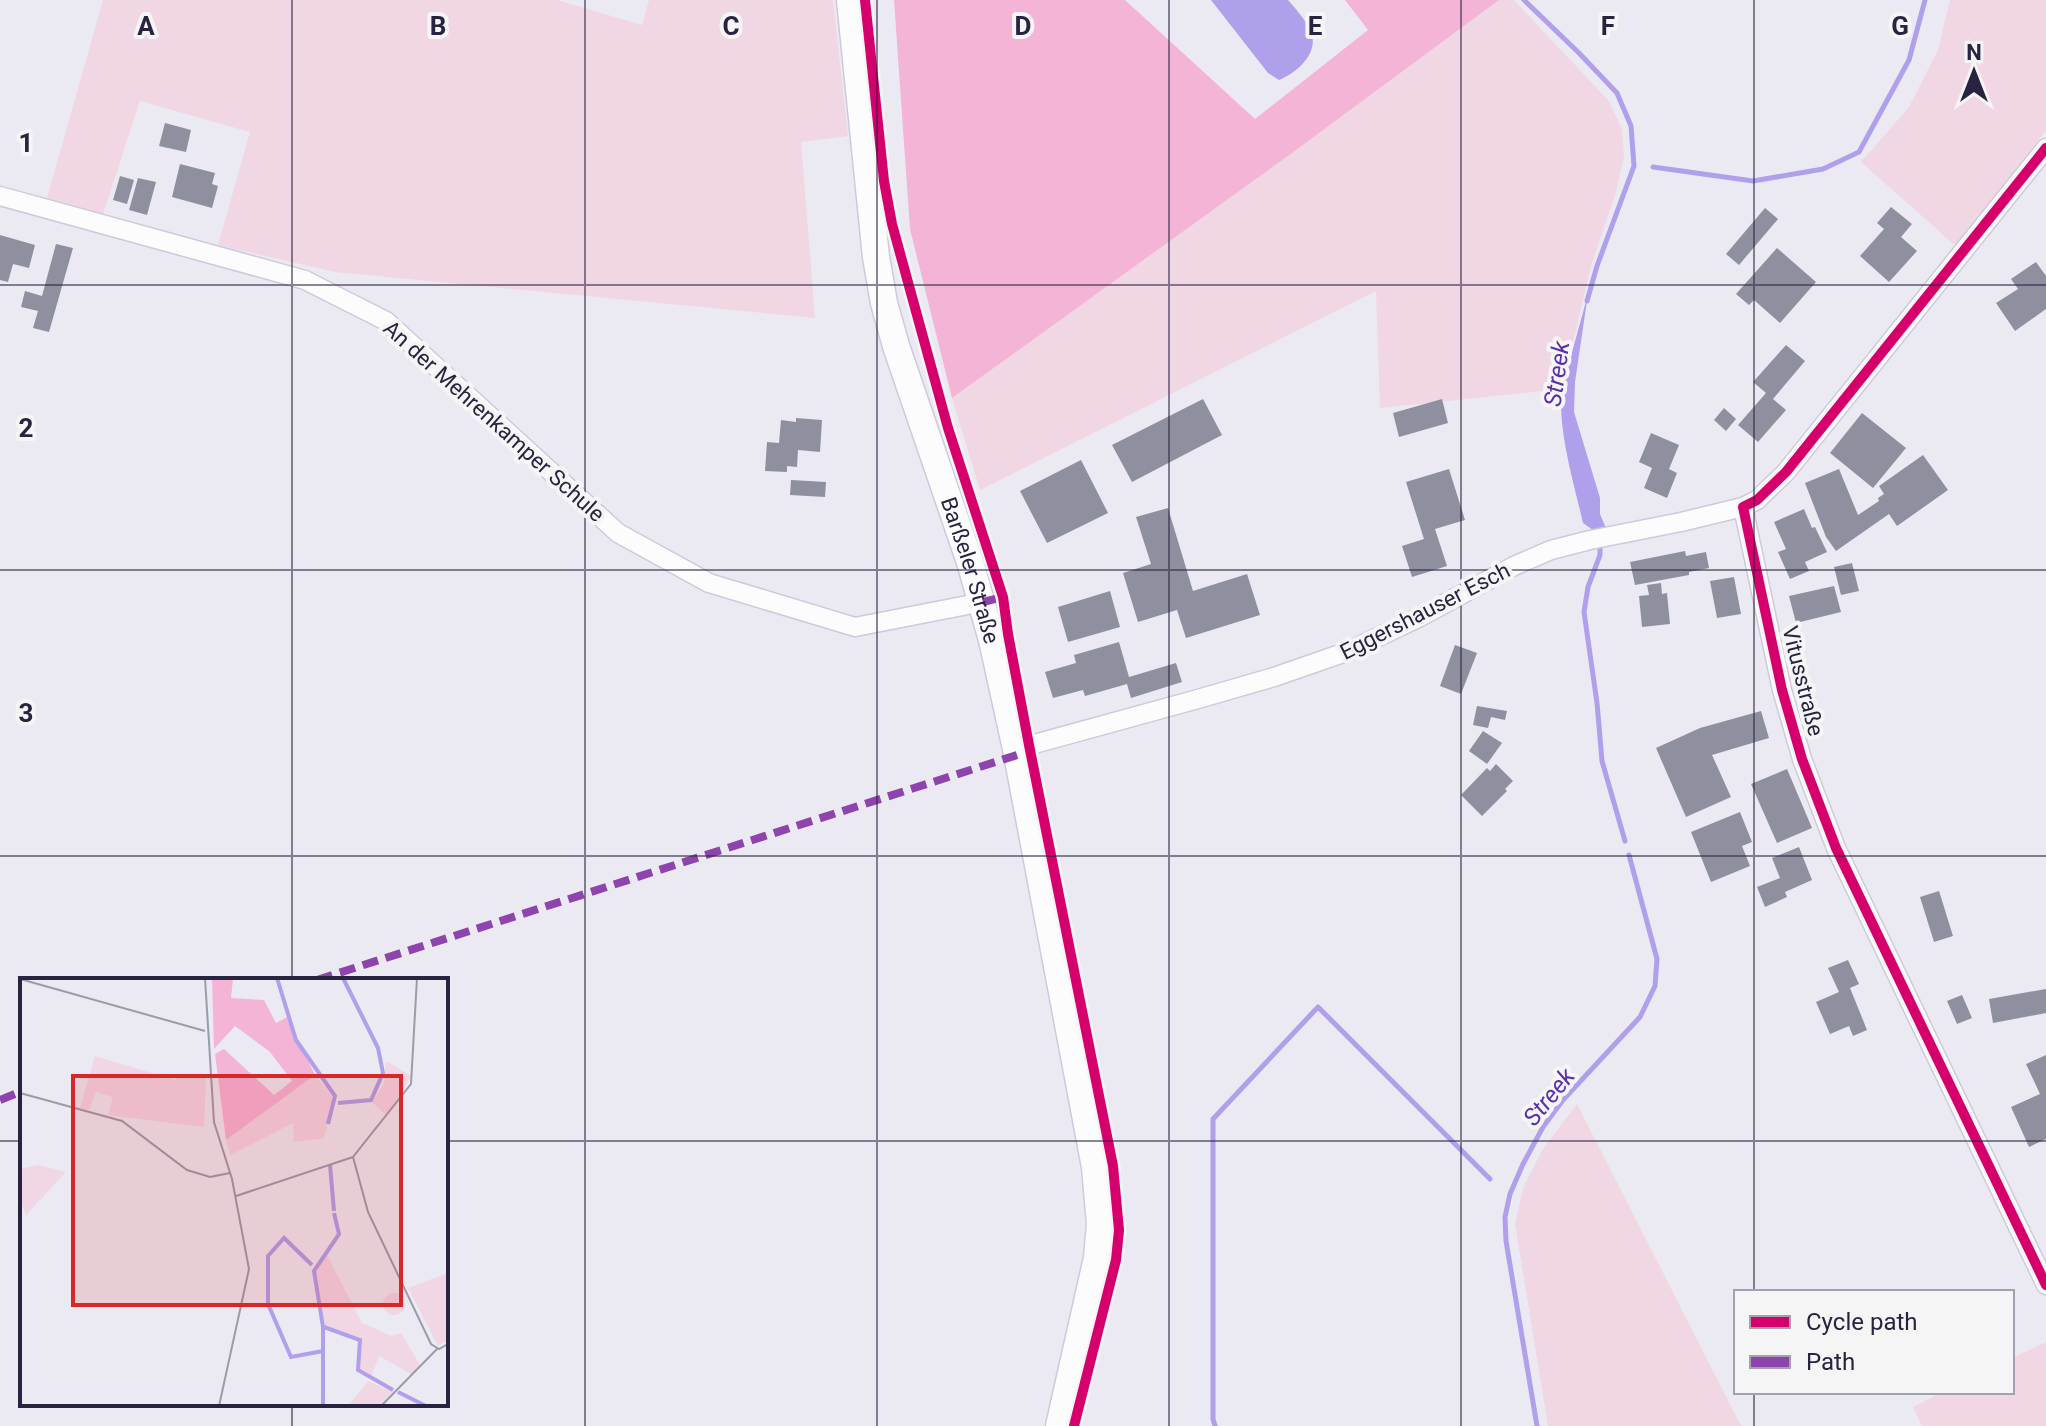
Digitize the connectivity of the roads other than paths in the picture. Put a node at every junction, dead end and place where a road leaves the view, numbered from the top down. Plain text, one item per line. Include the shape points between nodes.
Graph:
1 (850, 0) edge
2 (2046, 148) edge
3 (0, 196) edge
4 (1743, 507) junction
5 (983, 602) junction
6 (1016, 749) junction
7 (2046, 1285) edge
8 (1059, 1426) edge

1 - 5 main road, Barßeler Straße via 884,303
2 - 4 street via 1786,472
3 - 5 street, An der Mehrenkamper Schule via 305,280 386,321 618,533 709,583 855,627
4 - 6 street, Eggershauser Esch via 1532,557 1325,660
4 - 7 street, Vitusstraße via 1782,690 1836,848
5 - 6 main road, Barßeler Straße
6 - 8 main road, Barßeler Straße via 1099,1205 1097,1258

